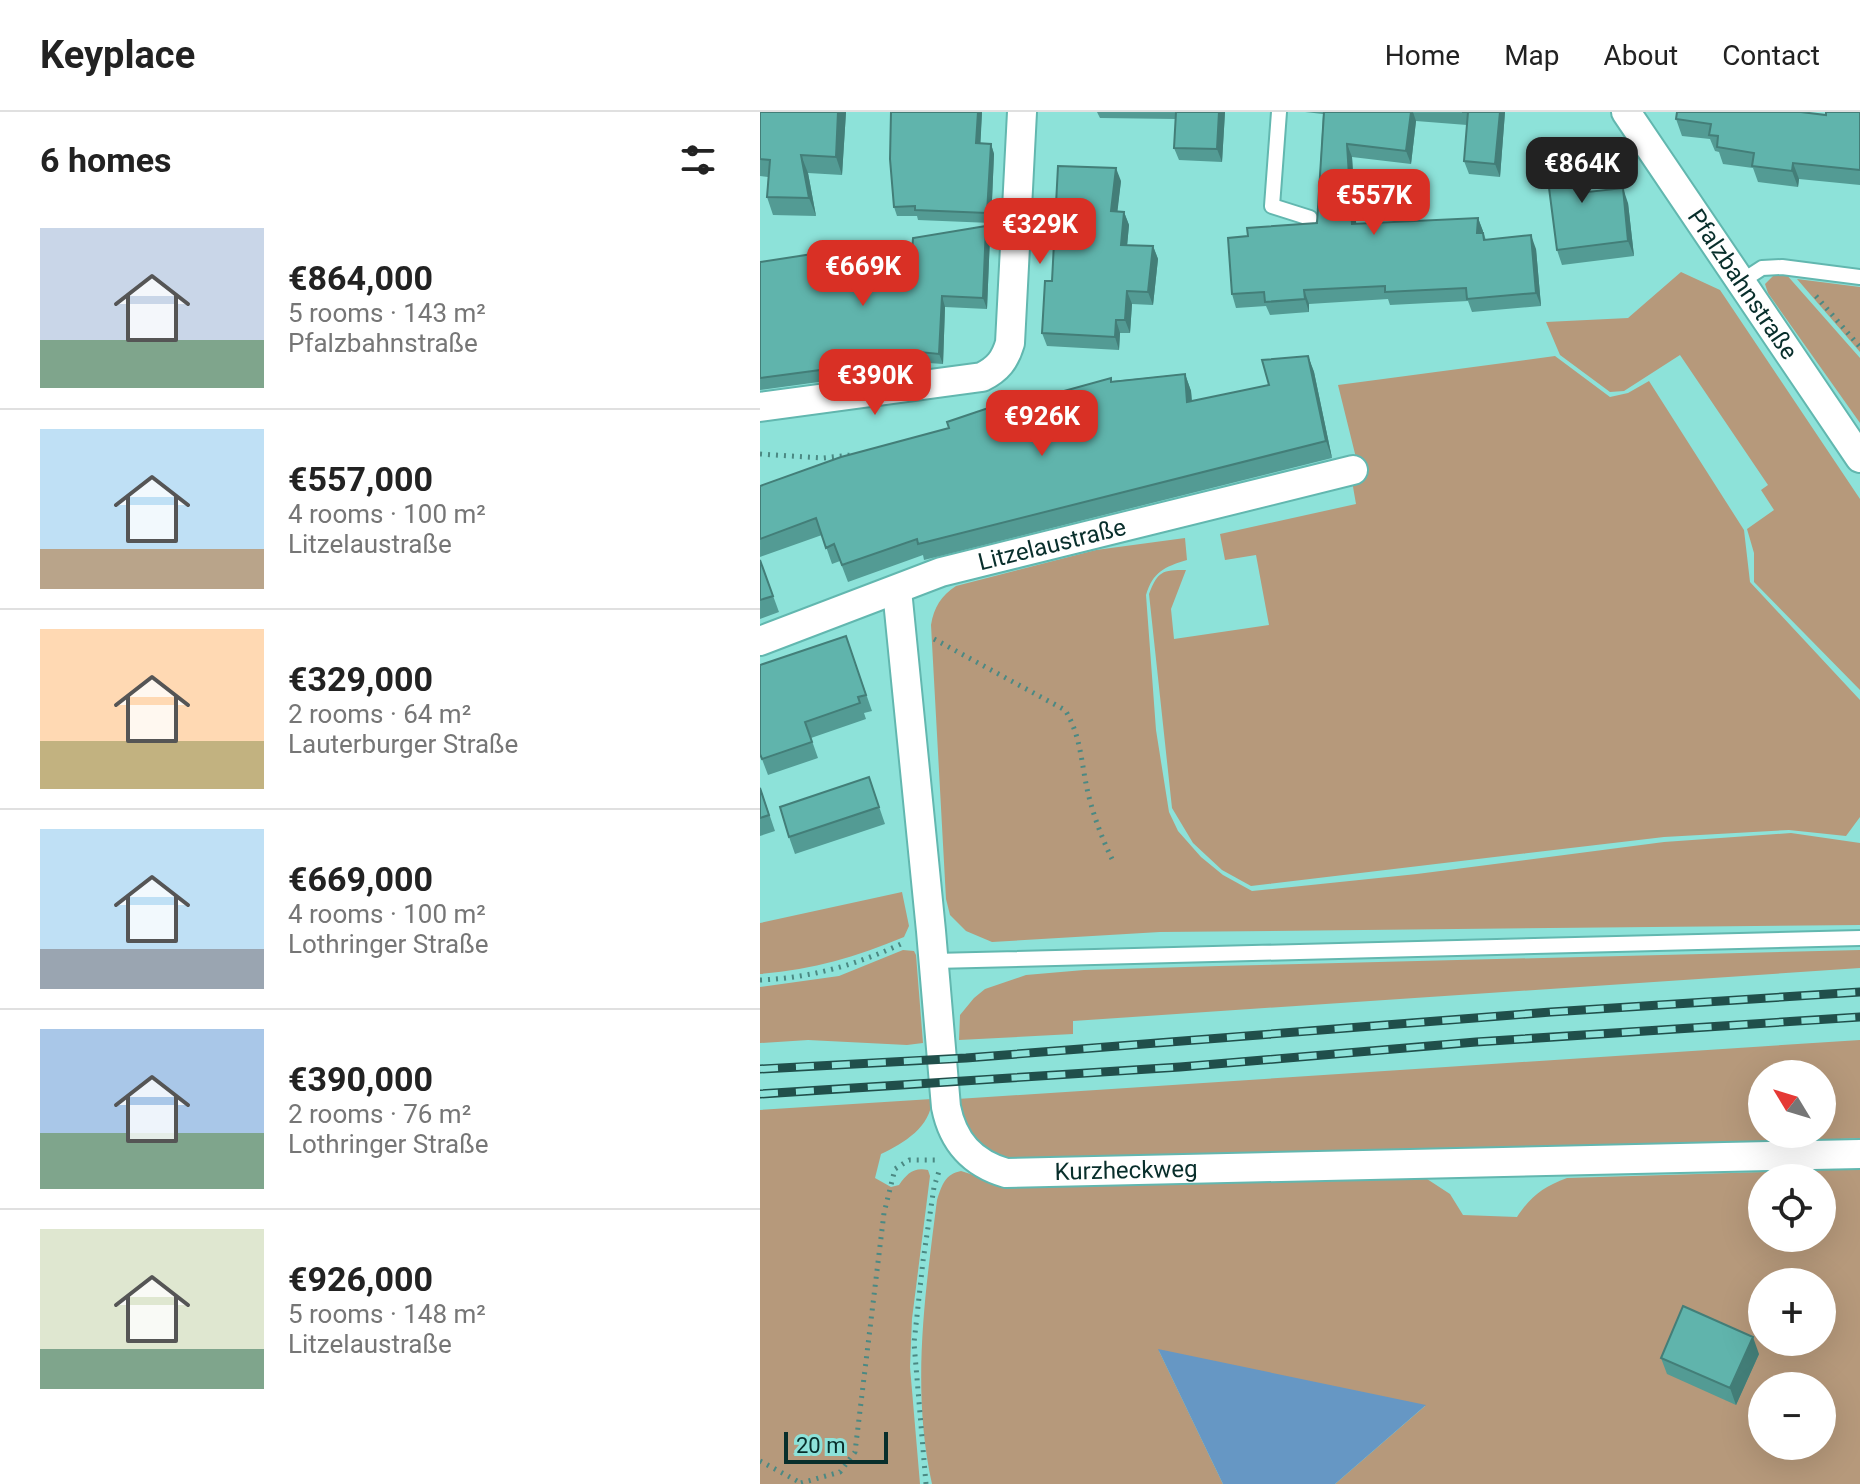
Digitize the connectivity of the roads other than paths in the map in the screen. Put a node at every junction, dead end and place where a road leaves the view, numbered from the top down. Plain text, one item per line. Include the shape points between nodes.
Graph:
1 (1022, 112) edge
2 (1279, 112) edge
3 (1626, 112) edge
4 (1310, 218) dead end
5 (1860, 277) edge
6 (1742, 281) junction
7 (760, 407) edge
8 (1860, 458) edge
9 (1353, 470) dead end
10 (897, 590) junction
11 (760, 641) edge
12 (1860, 938) edge
13 (934, 961) junction
14 (1860, 1154) edge

1 - 7 street via 1006,358 982,377
2 - 4 lane via 1272,206
3 - 6 street, Pfalzbahnstraße
5 - 6 lane via 1762,268
6 - 8 street, Pfalzbahnstraße
9 - 10 street, Litzelaustraße via 941,572
10 - 11 street, Litzelaustraße
10 - 13 street, Kurzheckweg
12 - 13 lane
13 - 14 street, Kurzheckweg via 950,1127 968,1153 1006,1173

